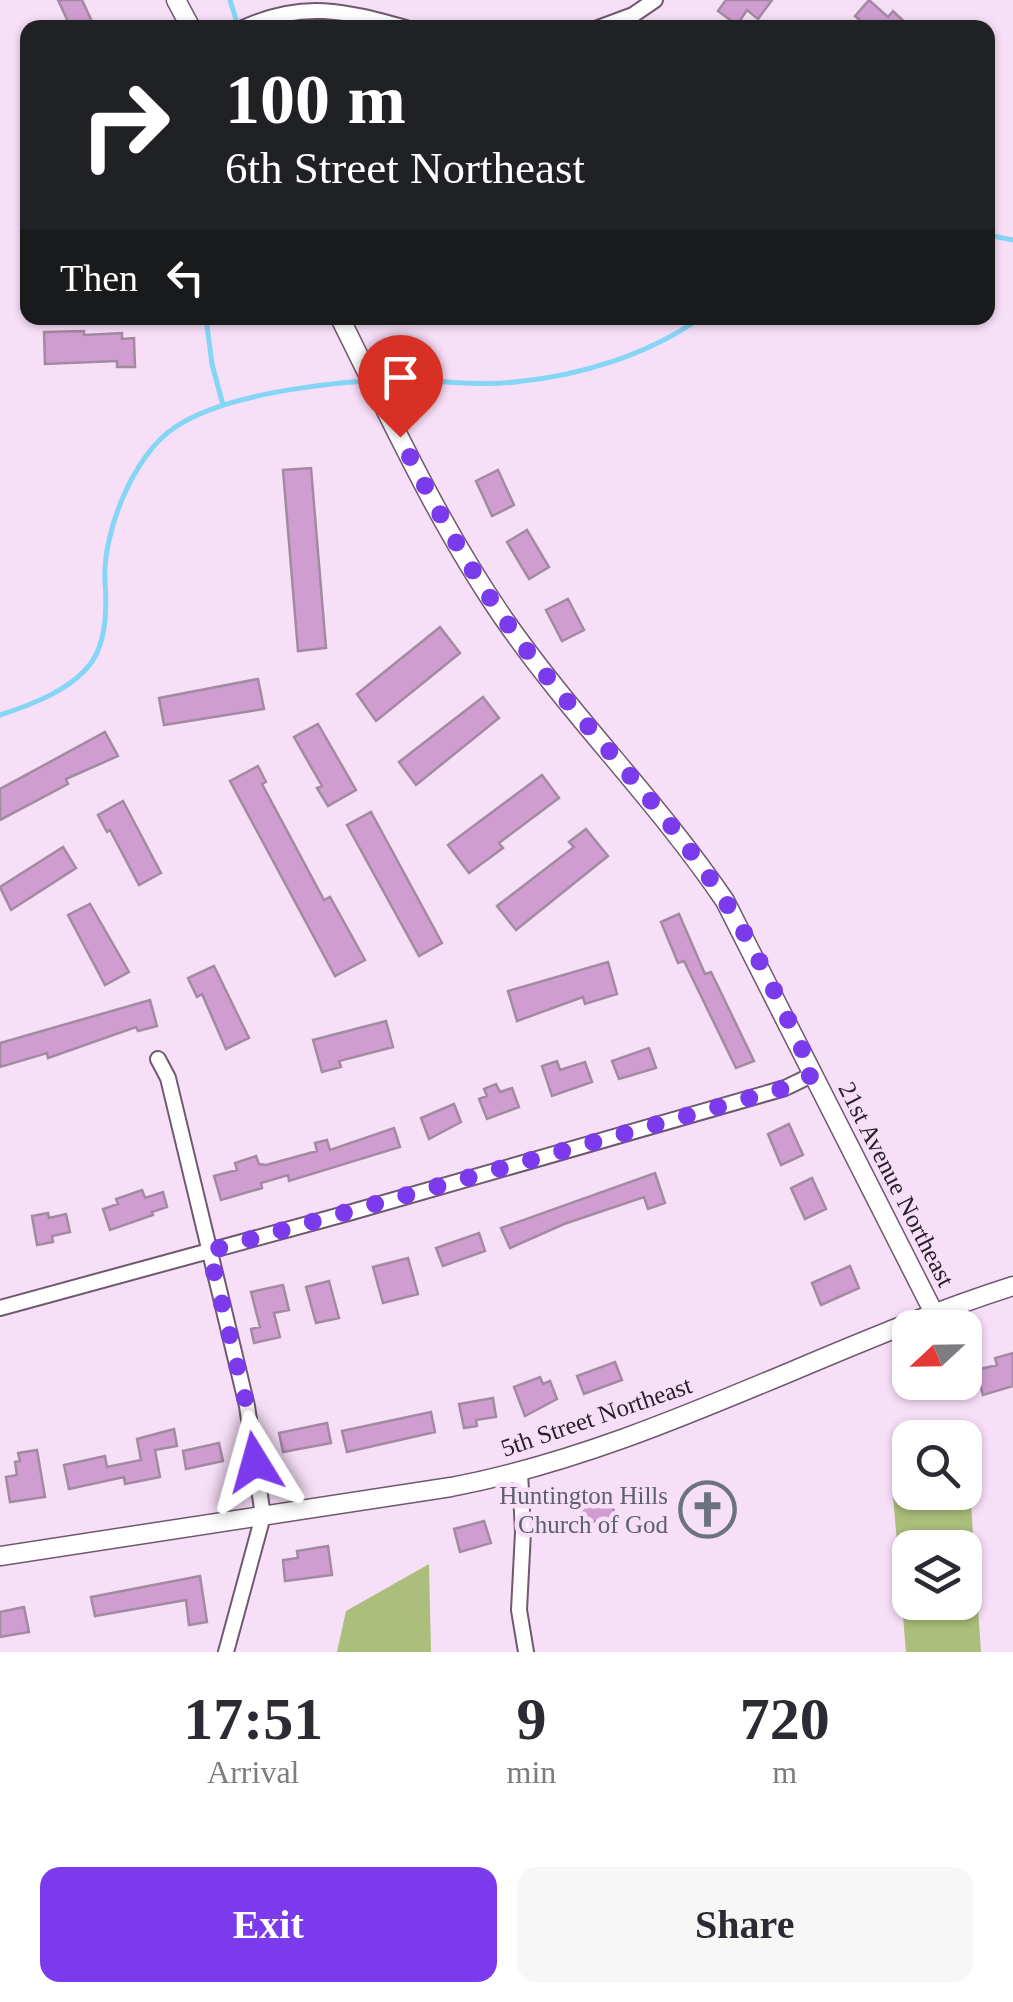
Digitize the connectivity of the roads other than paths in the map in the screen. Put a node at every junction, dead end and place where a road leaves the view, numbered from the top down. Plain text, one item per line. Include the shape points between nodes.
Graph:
1 (655, 0) edge
2 (264, 20) edge
3 (376, 20) edge
4 (620, 20) edge
5 (344, 325) edge
6 (158, 1059) dead end
7 (814, 1074) junction
8 (209, 1251) junction
9 (1013, 1286) edge
10 (0, 1308) edge
11 (933, 1310) edge
12 (940, 1310) edge
13 (892, 1329) edge
14 (520, 1472) junction
15 (263, 1516) junction
16 (0, 1556) edge
17 (226, 1652) edge
18 (526, 1652) edge

1 - 4 street
2 - 3 street via 307,9
5 - 7 street, 21st Avenue Northeast via 468,565 536,663 726,901
6 - 8 street
7 - 8 street
7 - 11 street, 21st Avenue Northeast
8 - 10 street
8 - 15 street via 247,1406
9 - 12 street, 5th Street Northeast
13 - 14 street, 5th Street Northeast via 633,1434
14 - 15 street, 5th Street Northeast
14 - 18 street via 519,1610
15 - 16 street, 5th Street Northeast
15 - 17 street

